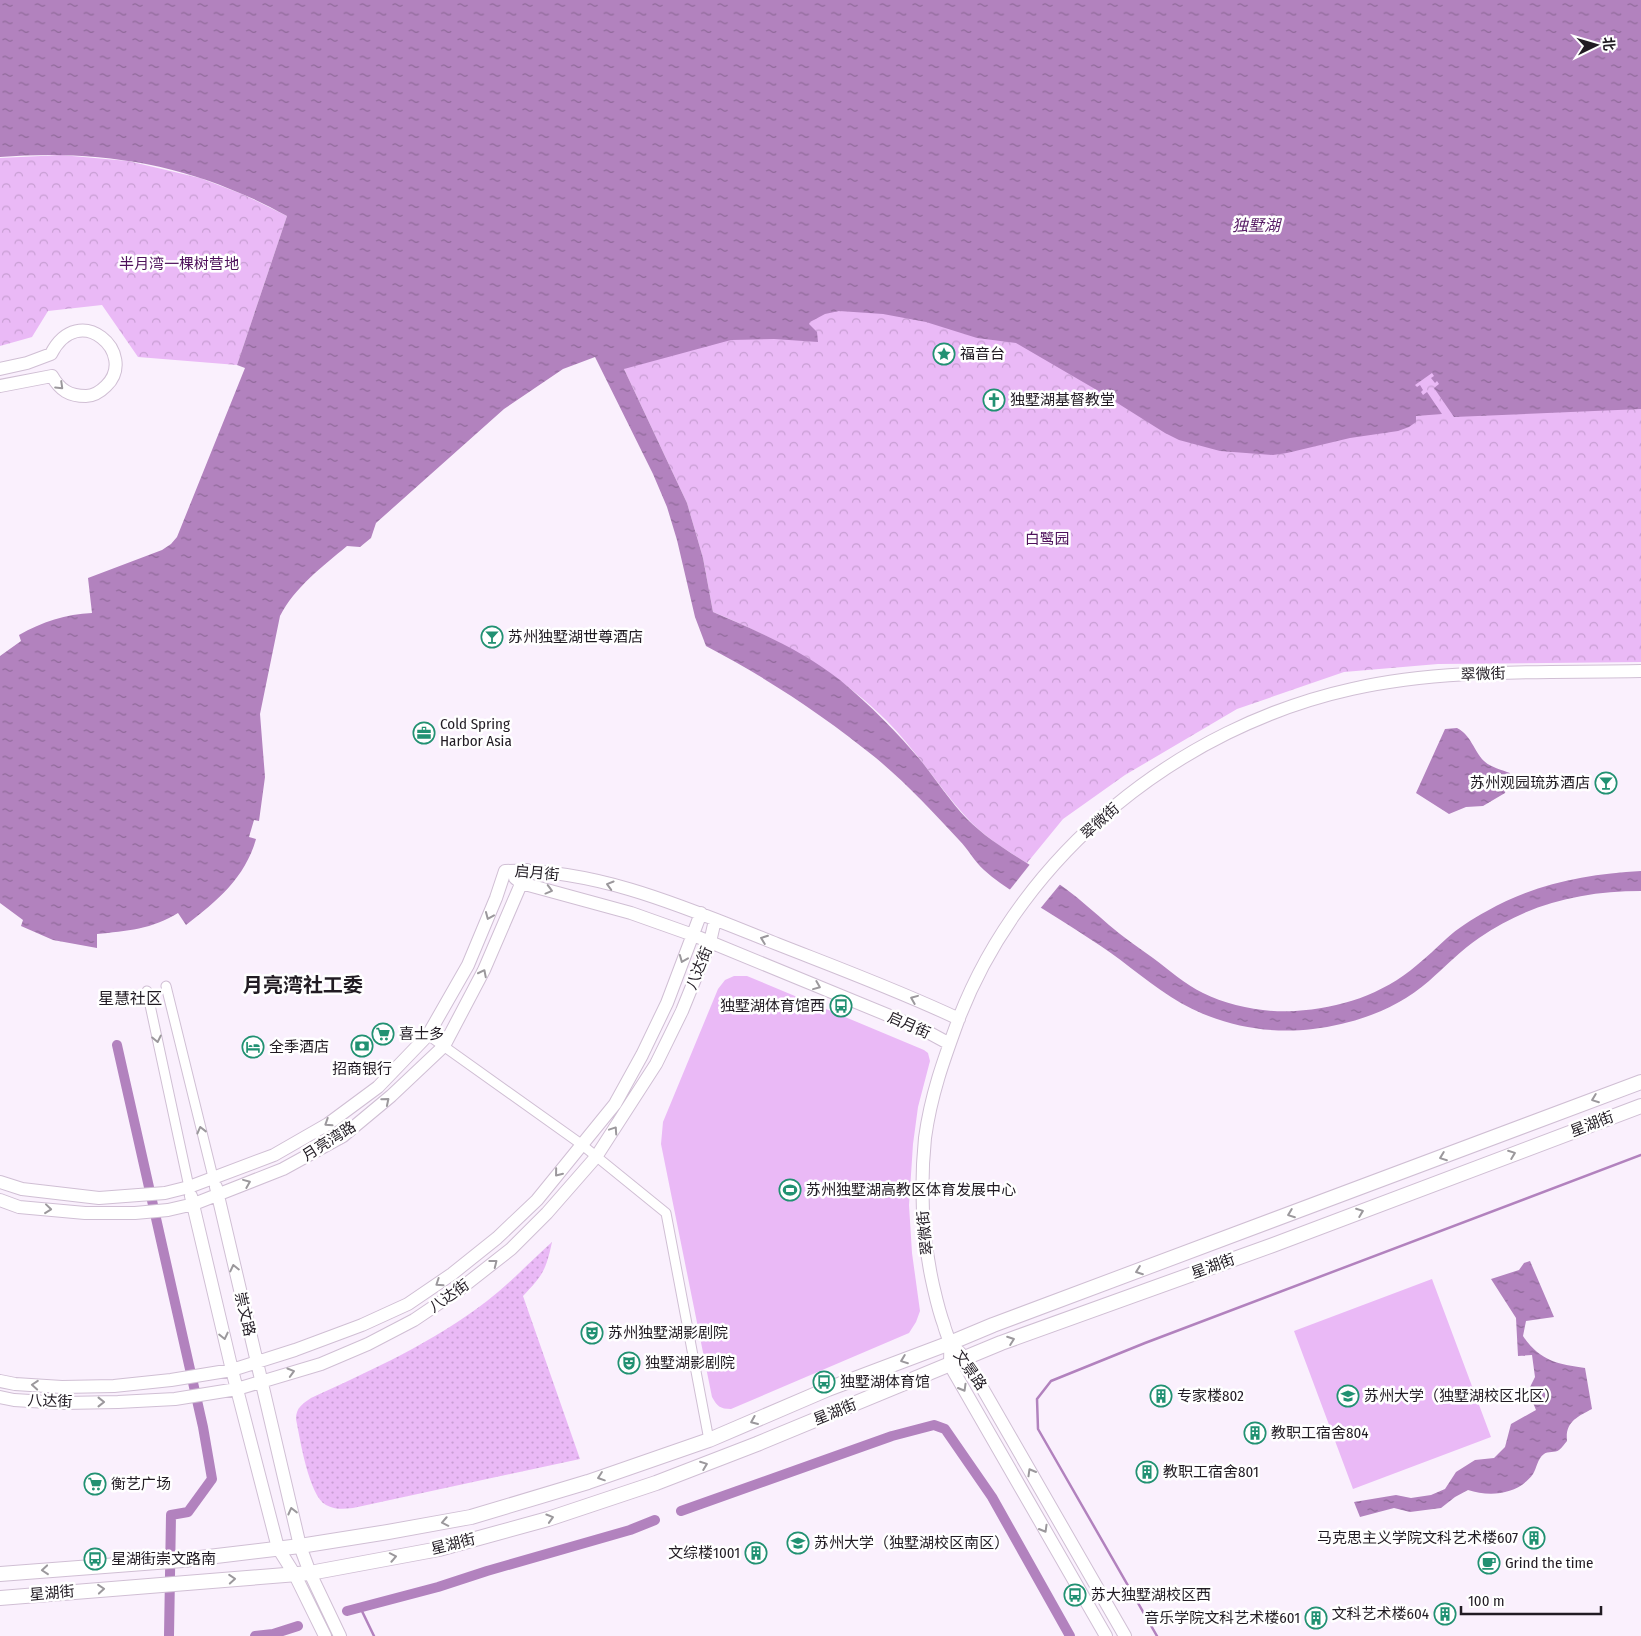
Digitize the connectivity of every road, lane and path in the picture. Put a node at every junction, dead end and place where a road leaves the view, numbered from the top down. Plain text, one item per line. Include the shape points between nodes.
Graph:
1 (0, 369) edge
2 (0, 386) edge
3 (1641, 671) edge
4 (528, 870) junction
5 (505, 871) junction
6 (521, 883) junction
7 (700, 913) junction
8 (716, 920) junction
9 (693, 935) junction
10 (710, 942) junction
11 (166, 986) dead end
12 (147, 991) dead end
13 (959, 1020) junction
14 (428, 1035) junction
15 (948, 1043) junction
16 (444, 1046) junction
17 (1641, 1082) edge
18 (1641, 1106) edge
19 (581, 1144) junction
20 (596, 1156) junction
21 (213, 1178) junction
22 (0, 1182) edge
23 (189, 1186) junction
24 (218, 1195) junction
25 (0, 1200) edge
26 (194, 1204) junction
27 (950, 1343) junction
28 (965, 1358) junction
29 (256, 1363) junction
30 (950, 1365) junction
31 (232, 1370) junction
32 (0, 1381) edge
33 (260, 1382) junction
34 (237, 1389) junction
35 (0, 1397) edge
36 (709, 1440) junction
37 (300, 1546) junction
38 (278, 1548) junction
39 (310, 1572) junction
40 (0, 1574) edge
41 (295, 1574) junction
42 (0, 1598) edge
43 (324, 1636) edge
44 (340, 1636) edge
45 (1106, 1636) edge
46 (1125, 1636) edge

2 -> 1 street via 52,376 63,391 75,396 90,396 108,384 115,369 114,354 106,341 98,334 82,330 67,334 56,343 51,354
3 - 13 street, 翠微街 via 1487,674 1419,678 1352,688 1266,715 1226,734 1167,768 1112,808 1079,839 1021,908 984,965
4 - 5 street, 启月街
4 - 6 street, 月亮湾路
7 -> 4 street, 启月街 via 585,878
5 - 6 street, 启月街
5 -> 14 street, 月亮湾路 via 468,965
6 -> 9 street, 启月街 via 632,913
16 -> 6 street, 月亮湾路 via 484,970
7 - 8 street, 启月街
7 - 9 street, 八达街
8 - 10 street, 八达街
13 -> 8 street, 启月街
9 - 10 street, 启月街
9 -> 19 street, 八达街 via 667,1003 642,1055 615,1104
10 -> 15 street, 启月街 via 924,1030
20 -> 10 street, 八达街 via 656,1064
21 -> 11 street, 崇文路
12 -> 23 street, 崇文路
13 - 15 street, 翠微街
14 - 16 street
14 -> 21 street, 月亮湾路 via 378,1087 328,1124 274,1155
15 - 27 street, 翠微街 via 928,1117 922,1193 929,1269
16 - 19 street
24 -> 16 street, 月亮湾路 via 283,1169 343,1136
17 -> 27 main road, 星湖街
28 -> 18 main road, 星湖街
19 - 20 street
19 -> 29 street, 八达街 via 536,1200 498,1238 408,1304 362,1325
33 -> 20 street, 八达街 via 321,1364 368,1344 414,1320 460,1290 511,1249
20 - 36 street via 666,1214
21 - 23 street, 月亮湾路
21 - 24 street, 崇文路
22 - 23 street, 月亮湾路 via 22,1189 99,1198 165,1193
23 - 26 street, 崇文路
24 - 26 street, 月亮湾路
29 -> 24 street, 崇文路
25 -> 26 street, 月亮湾路 via 18,1206 66,1211 135,1214
26 -> 31 street, 崇文路
27 - 28 street, 文景路
27 - 30 street, 文景路
27 -> 36 main road, 星湖街 via 828,1389
28 - 30 main road, 星湖街
46 -> 28 street, 文景路
29 - 31 street, 八达街
29 - 33 street, 崇文路
39 -> 30 main road, 星湖街 via 439,1548 548,1519 656,1484
30 -> 45 street, 文景路
31 -> 32 street, 八达街 via 114,1386 62,1388
31 - 34 street, 崇文路
33 - 34 street, 八达街
37 -> 33 street, 崇文路
35 -> 34 street, 八达街 via 64,1403 118,1402 175,1399
34 - 38 street, 崇文路
36 -> 37 main road, 星湖街 via 588,1482 471,1517
37 - 38 main road, 星湖街
37 - 39 street, 崇文路
38 -> 40 main road, 星湖街 via 182,1560
38 - 41 street, 崇文路
39 - 41 main road, 星湖街
39 - 44 street, 崇文路
42 -> 41 main road, 星湖街
41 - 43 street, 崇文路

